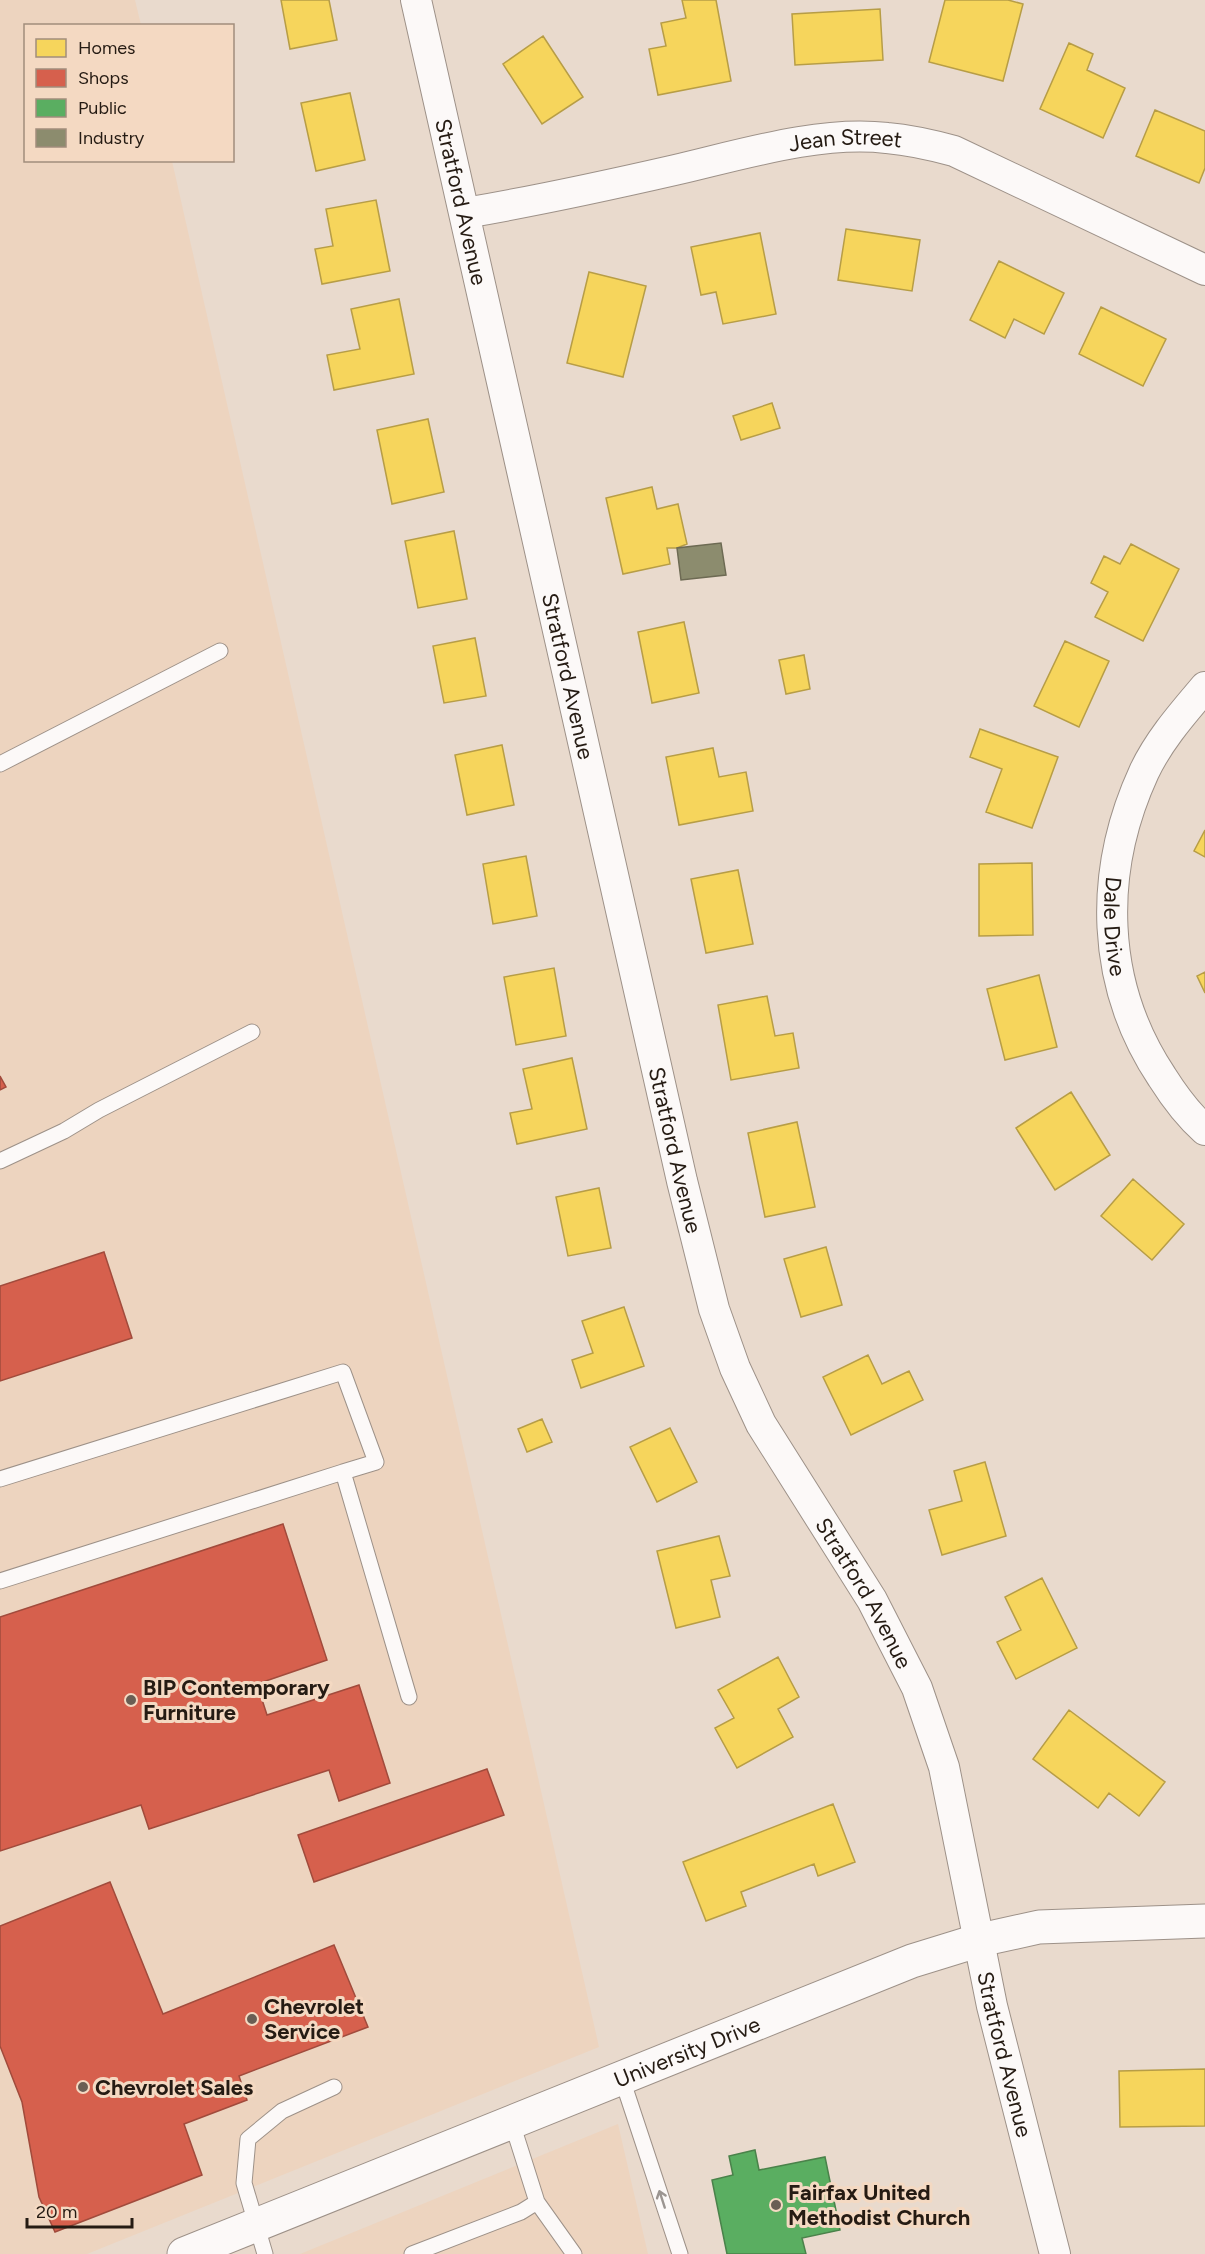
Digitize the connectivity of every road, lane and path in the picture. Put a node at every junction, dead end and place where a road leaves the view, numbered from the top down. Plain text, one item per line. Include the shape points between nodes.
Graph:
1 (416, 0) edge
2 (465, 213) junction
3 (1205, 270) edge
4 (220, 651) dead end
5 (1205, 687) edge
6 (0, 764) edge
7 (252, 1032) dead end
8 (1205, 1130) edge
9 (0, 1161) edge
10 (343, 1472) junction
11 (0, 1479) edge
12 (0, 1581) edge
13 (409, 1697) dead end
14 (1205, 1921) edge
15 (980, 1940) junction
16 (622, 2079) junction
17 (334, 2087) dead end
18 (512, 2122) junction
19 (537, 2202) junction
20 (261, 2240) edge
21 (184, 2254) edge
22 (412, 2254) edge
23 (574, 2254) edge
24 (680, 2254) edge
25 (1055, 2254) edge

1 - 2 street, Stratford Avenue
2 - 3 street, Jean Street via 533,202 771,148 837,137 885,137 954,151
2 - 15 street, Stratford Avenue via 682,1182 714,1309 761,1424 872,1600 917,1688 944,1767
4 - 6 lane
5 - 8 street, Dale Drive via 1169,730 1145,770 1125,816 1111,897 1112,935 1131,1020 1168,1088
7 - 9 lane
10 - 11 lane via 376,1462 343,1372
10 - 12 lane
10 - 13 lane
14 - 15 street, University Drive via 1039,1927
15 - 16 street, University Drive via 912,1961
15 - 25 street, Stratford Avenue via 992,2006
16 - 18 street, University Drive
24 -> 16 lane
17 - 20 lane via 282,2111 248,2139 244,2183
18 - 19 lane
18 - 20 street, University Drive
19 - 22 lane via 521,2212
19 - 23 lane
20 - 21 street, University Drive

